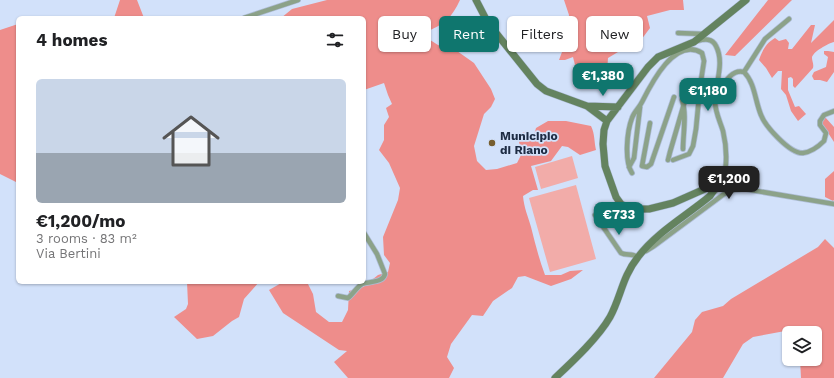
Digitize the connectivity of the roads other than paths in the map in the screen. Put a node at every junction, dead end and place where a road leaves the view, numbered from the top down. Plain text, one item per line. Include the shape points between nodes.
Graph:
1 (298, 0) edge
2 (476, 0) edge
3 (746, 0) edge
4 (250, 16) edge
5 (789, 19) dead end
6 (678, 33) dead end
7 (705, 34) junction
8 (694, 42) junction
9 (679, 51) junction
10 (744, 72) junction
11 (674, 97) dead end
12 (715, 97) junction
13 (640, 104) junction
14 (587, 106) junction
15 (618, 107) junction
16 (834, 110) edge
17 (607, 121) junction
18 (650, 123) dead end
19 (683, 149) dead end
20 (629, 167) junction
21 (632, 173) dead end
22 (714, 192) junction
23 (834, 204) edge
24 (595, 215) dead end
25 (366, 236) edge
26 (639, 255) junction
27 (366, 284) edge
28 (366, 284) edge
29 (338, 296) dead end
30 (555, 378) edge

1 - 4 street
2 - 14 main road via 488,23 537,84 546,91
3 - 7 main road
5 - 10 street via 765,39
6 - 7 street
7 - 8 main road
8 - 9 main road
8 - 12 street via 708,40 716,47 719,64
9 - 13 street via 658,74
9 - 15 main road via 652,61
9 - 19 street via 690,49 704,56 693,146 689,154 671,160 670,152 683,102
10 - 12 street via 733,74
10 - 16 street via 764,122 796,151 809,152 823,142 826,133 820,121 824,115
11 - 18 street via 650,166 642,166
12 - 22 street via 726,157 722,180
13 - 20 street via 634,158
13 - 20 street via 631,122 627,150
14 - 15 main road
14 - 17 main road
15 - 17 main road
17 - 22 main road via 603,138 605,166 616,197 624,206 649,209 673,203 707,188 714,188
20 - 21 street
22 - 26 main road via 663,232
23 - 26 street via 745,189 732,190
24 - 26 street via 621,253
25 - 27 street via 385,274 382,280
26 - 30 main road via 625,277 606,322 597,335
28 - 29 street via 348,298

